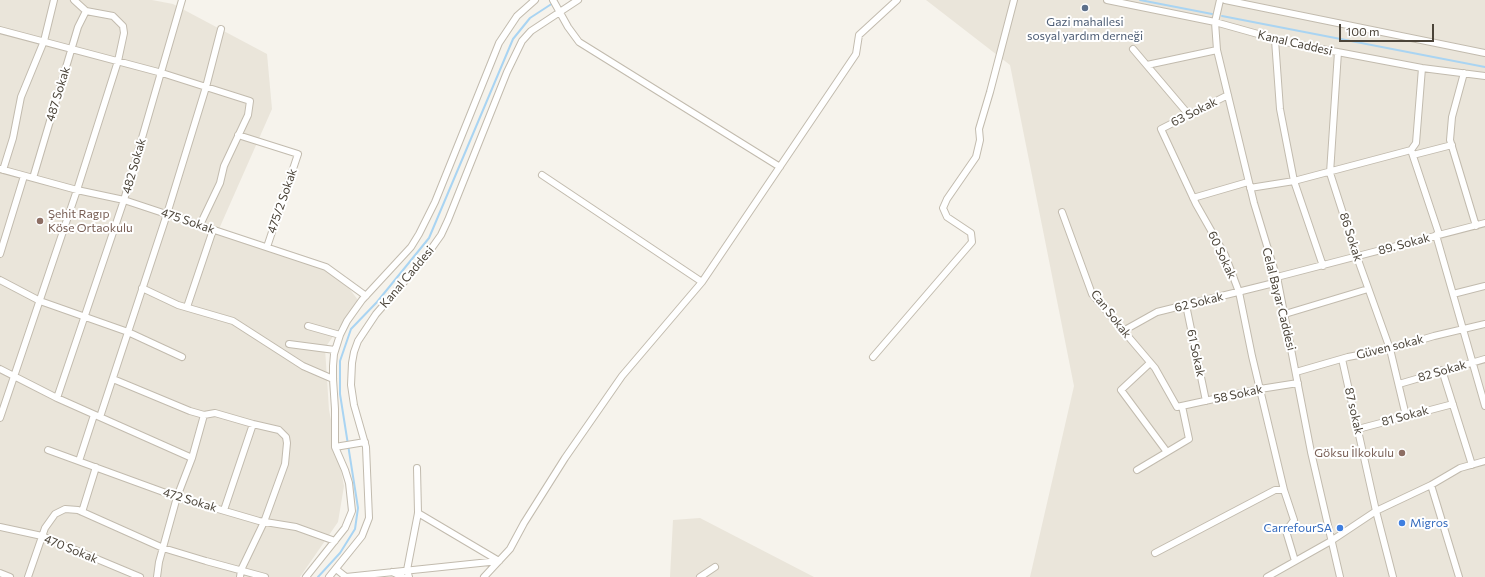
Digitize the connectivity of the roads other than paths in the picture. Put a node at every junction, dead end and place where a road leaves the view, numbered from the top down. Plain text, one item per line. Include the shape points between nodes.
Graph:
1 (54, 0) edge
2 (74, 0) edge
3 (182, 0) edge
4 (535, 0) edge
5 (553, 0) edge
6 (578, 0) edge
7 (897, 0) edge
8 (1014, 0) edge
9 (1107, 0) edge
10 (1220, 0) edge
11 (1225, 0) edge
12 (86, 11) junction
13 (560, 12) junction
14 (1215, 22) junction
15 (221, 29) dead end
16 (0, 30) edge
17 (1274, 40) junction
18 (44, 41) junction
19 (72, 49) junction
20 (1133, 49) dead end
21 (1216, 50) junction
22 (1338, 52) junction
23 (1485, 53) edge
24 (118, 61) junction
25 (1147, 65) junction
26 (1422, 68) junction
27 (162, 73) junction
28 (1464, 73) junction
29 (1485, 76) edge
30 (206, 87) junction
31 (1228, 95) junction
32 (1189, 115) junction
33 (1161, 129) joint
34 (238, 135) junction
35 (1452, 145) junction
36 (1412, 152) junction
37 (780, 167) junction
38 (2, 170) edge
39 (1330, 173) junction
40 (542, 175) dead end
41 (24, 176) junction
42 (33, 178) junction
43 (1294, 182) junction
44 (1249, 185) junction
45 (77, 190) junction
46 (1193, 198) junction
47 (124, 200) junction
48 (1062, 212) dead end
49 (167, 214) junction
50 (1485, 223) edge
51 (200, 225) junction
52 (1476, 226) junction
53 (0, 230) edge
54 (213, 230) junction
55 (7, 232) junction
56 (1437, 235) junction
57 (266, 247) junction
58 (0, 254) edge
59 (1357, 257) junction
60 (1323, 266) junction
61 (0, 280) edge
62 (1277, 280) junction
63 (702, 282) junction
64 (1485, 286) edge
65 (142, 288) junction
66 (1368, 289) junction
67 (1239, 292) junction
68 (1453, 294) junction
69 (366, 296) junction
70 (40, 301) junction
71 (1186, 305) junction
72 (187, 307) junction
73 (1285, 314) junction
74 (84, 316) junction
75 (1485, 324) edge
76 (308, 326) dead end
77 (1462, 330) junction
78 (1123, 331) junction
79 (128, 332) junction
80 (340, 335) junction
81 (289, 344) dead end
82 (1390, 348) junction
83 (335, 350) junction
84 (182, 357) dead end
85 (873, 357) dead end
86 (1342, 359) junction
87 (1485, 359) edge
88 (1472, 362) junction
89 (1150, 363) junction
90 (0, 369) edge
91 (1442, 370) junction
92 (1296, 372) junction
93 (14, 376) junction
94 (112, 378) junction
95 (333, 379) junction
96 (1298, 382) junction
97 (1399, 384) junction
98 (1260, 389) junction
99 (57, 398) junction
100 (1206, 400) junction
101 (1453, 404) junction
102 (1179, 406) junction
103 (1485, 406) edge
104 (204, 415) junction
105 (97, 416) junction
106 (1406, 416) junction
107 (0, 417) edge
108 (253, 424) junction
109 (1358, 429) junction
110 (365, 442) junction
111 (335, 447) junction
112 (48, 450) dead end
113 (1167, 452) junction
114 (192, 458) junction
115 (79, 461) junction
116 (1485, 461) edge
117 (1472, 465) junction
118 (96, 467) junction
119 (417, 468) dead end
120 (1137, 470) dead end
121 (1431, 485) junction
122 (1284, 490) junction
123 (177, 497) junction
124 (224, 510) junction
125 (1376, 511) junction
126 (82, 512) junction
127 (418, 513) junction
128 (264, 522) junction
129 (0, 527) edge
130 (42, 536) junction
131 (335, 541) junction
132 (1331, 541) junction
133 (163, 548) junction
134 (1155, 552) dead end
135 (499, 561) junction
136 (1296, 561) junction
137 (715, 567) dead end
138 (336, 569) junction
139 (407, 570) junction
140 (391, 572) junction
141 (0, 573) edge
142 (241, 574) edge
143 (10, 577) edge
144 (28, 577) edge
145 (140, 577) edge
146 (157, 577) edge
147 (265, 577) edge
148 (306, 577) edge
149 (329, 577) edge
150 (404, 577) edge
151 (409, 577) edge
152 (484, 577) edge
153 (700, 577) edge
154 (1267, 577) edge
155 (1340, 577) edge
156 (1393, 577) edge
157 (1459, 577) edge

1 - 18 street
2 - 12 street
3 - 27 street, 482 Sokak
4 - 69 street via 517,16 499,43 420,234
5 - 13 street
6 - 13 street, Kanal Caddesi
7 - 37 street via 859,35 856,54
8 - 85 street via 979,129 980,140 976,157 943,208 947,217 971,233 972,242
9 - 14 street, Kanal Caddesi
10 - 14 street, Celal Bayar Caddesi
11 - 23 street
12 - 19 street, 487 Sokak
12 - 24 street via 113,16 123,26
13 - 37 street via 579,42
13 - 110 street, Kanal Caddesi via 531,31 522,41 441,235 424,259 376,314 358,341 352,363 351,385
14 - 17 street, Kanal Caddesi
14 - 21 street, Celal Bayar Caddesi
15 - 30 street
16 - 18 street
17 - 22 street, Kanal Caddesi
17 - 43 street via 1280,109
18 - 19 street
18 - 38 street via 21,97 13,138
19 - 24 street
19 - 42 street, 487 Sokak
20 - 25 street
21 - 25 street
21 - 31 street, Celal Bayar Caddesi
22 - 26 street, Kanal Caddesi
22 - 39 street, 86 Sokak
24 - 27 street
24 - 45 street
25 - 32 street
26 - 28 street, Kanal Caddesi
26 - 36 street via 1416,143
27 - 30 street
27 - 47 street, 482 Sokak
28 - 29 street, Kanal Caddesi
28 - 35 street via 1452,117
30 - 34 street via 250,101 248,115
30 - 49 street
31 - 32 street, 63 Sokak
31 - 44 street, Celal Bayar Caddesi
32 - 33 street, 63 Sokak
33 - 46 street, 60 Sokak
34 - 51 street via 224,166 220,183
34 - 57 street, 475/2 Sokak via 298,154
35 - 36 street
35 - 52 street
36 - 39 street
36 - 56 street
37 - 63 street
38 - 41 street, 475 Sokak
39 - 43 street
39 - 59 street, 86 Sokak
40 - 63 street
41 - 42 street, 475 Sokak
41 - 55 street
42 - 45 street, 475 Sokak
43 - 44 street
43 - 60 street
44 - 46 street
44 - 62 street, Celal Bayar Caddesi
45 - 47 street, 475 Sokak
45 - 70 street
46 - 67 street, 60 Sokak via 1225,255
47 - 49 street, 475 Sokak
47 - 74 street, 482 Sokak
48 - 78 street, Can Sokak via 1092,294
49 - 51 street, 475 Sokak
49 - 65 street
50 - 52 street, 89. Sokak
51 - 54 street, 475 Sokak
52 - 56 street, 89. Sokak
53 - 55 street
54 - 57 street, 475 Sokak
54 - 72 street
55 - 58 street
56 - 59 street, 89. Sokak
56 - 68 street
57 - 69 street, 475 Sokak via 326,266
59 - 60 street, 89. Sokak
59 - 66 street, 86 Sokak
60 - 62 street, 89. Sokak
61 - 70 street
62 - 67 street, 62 Sokak
62 - 73 street, Celal Bayar Caddesi
63 - 135 street via 622,376 565,458 510,549
64 - 68 street
65 - 72 street
65 - 79 street
66 - 73 street
66 - 82 street, 86 Sokak
67 - 71 street, 62 Sokak
67 - 98 street, 60 Sokak
68 - 77 street
69 - 80 street
70 - 74 street
70 - 93 street
71 - 78 street, 62 Sokak via 1157,312
71 - 100 street, 61 Sokak
72 - 95 street via 233,321 303,366
73 - 92 street, Celal Bayar Caddesi
74 - 79 street
74 - 99 street, 482 Sokak
75 - 77 street, Güven sokak
76 - 80 street
77 - 82 street, Güven sokak
77 - 88 street
78 - 89 street, Can Sokak
79 - 84 street
79 - 94 street
80 - 83 street
81 - 83 street
82 - 86 street, Güven sokak
82 - 97 street, 86 Sokak
83 - 95 street
86 - 92 street, Güven sokak
86 - 109 street, 87 sokak
87 - 88 street, 82 Sokak
88 - 91 street, 82 Sokak
88 - 103 street
89 - 102 street, Can Sokak
89 - 113 street via 1121,390
90 - 93 street
91 - 97 street, 82 Sokak
91 - 101 street
92 - 96 street, Celal Bayar Caddesi
93 - 99 street
93 - 107 street
94 - 104 street
94 - 105 street
95 - 111 street
96 - 98 street, 58 Sokak
96 - 132 street, Celal Bayar Caddesi
97 - 106 street, 86 Sokak
98 - 100 street, 58 Sokak
98 - 122 street, 60 Sokak
99 - 105 street
100 - 102 street, 58 Sokak
101 - 106 street, 81 Sokak
101 - 117 street
102 - 113 street, Can Sokak via 1189,439
104 - 108 street via 215,413
104 - 114 street
105 - 114 street
105 - 115 street
106 - 109 street, 81 Sokak
108 - 124 street
108 - 128 street via 279,430 286,437 287,443 285,464
109 - 125 street, 87 sokak
110 - 111 street
110 - 138 street, Kanal Caddesi via 369,518 362,536
111 - 131 street via 349,483 352,511 345,528
112 - 115 street, 472 Sokak
113 - 120 street
114 - 123 street
115 - 118 street, 472 Sokak
116 - 117 street
117 - 121 street via 1460,468
118 - 123 street, 472 Sokak
118 - 126 street
119 - 127 street
121 - 125 street
121 - 157 street
122 - 134 street via 1275,490
122 - 136 street, 60 Sokak via 1294,520 1286,531
123 - 124 street, 472 Sokak
123 - 133 street
124 - 128 street, 472 Sokak
125 - 132 street
125 - 156 street, 87 sokak
126 - 130 street via 65,509 54,514
126 - 133 street
127 - 135 street
127 - 139 street
128 - 131 street, 472 Sokak via 296,527
128 - 142 street
129 - 130 street, 470 Sokak
130 - 144 street
130 - 145 street, 470 Sokak
131 - 148 street
132 - 136 street
132 - 155 street, Celal Bayar Caddesi
133 - 142 street
133 - 146 street
135 - 139 street
135 - 152 street
136 - 154 street
137 - 153 street
138 - 140 street via 346,577
138 - 149 street, Kanal Caddesi
139 - 140 street
139 - 151 street
140 - 150 street
141 - 143 street
142 - 147 street

